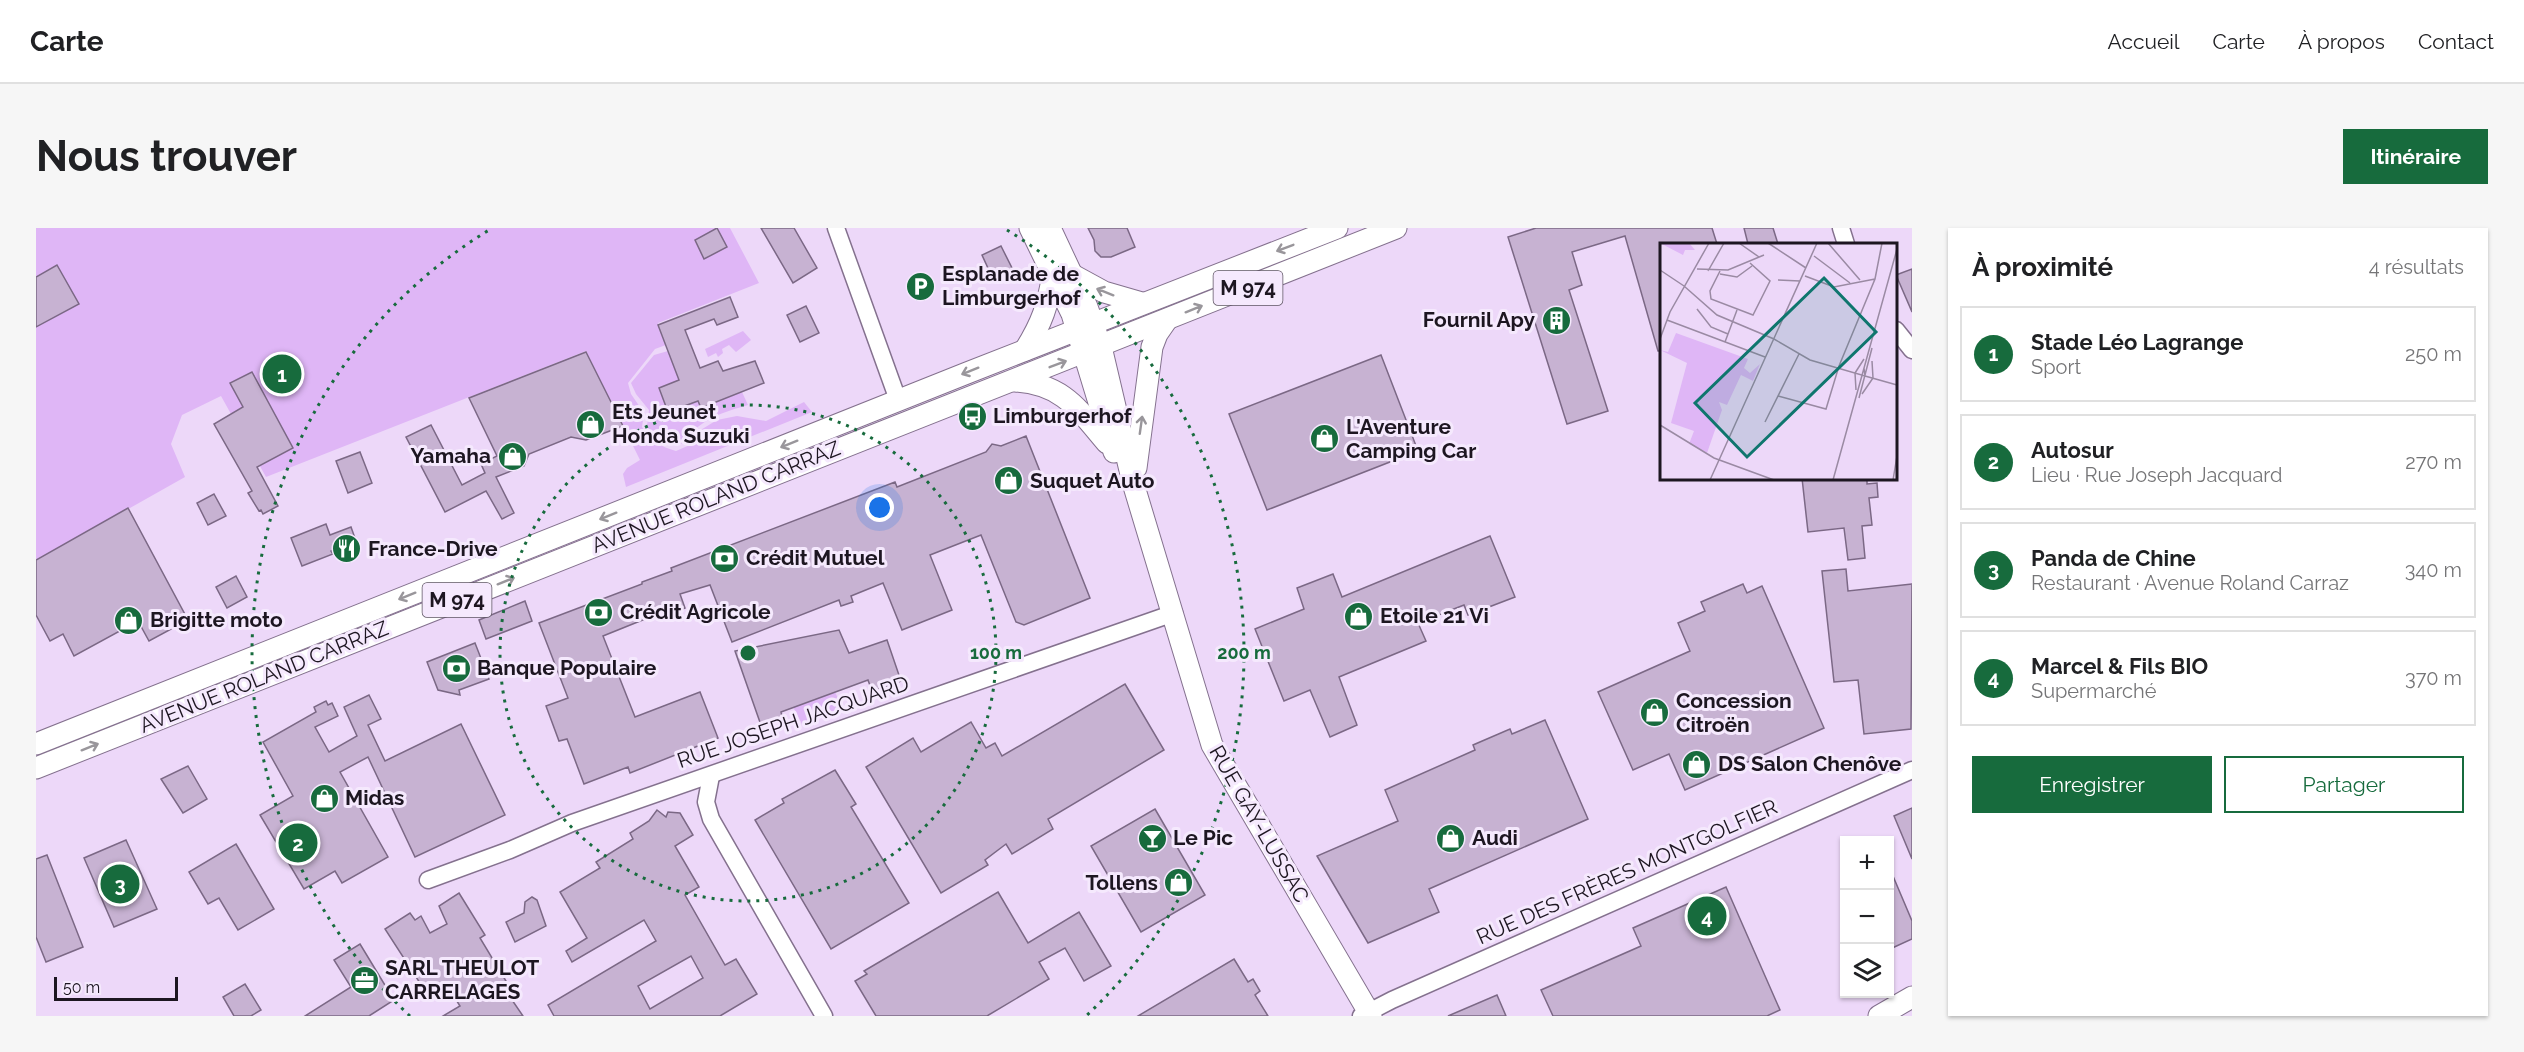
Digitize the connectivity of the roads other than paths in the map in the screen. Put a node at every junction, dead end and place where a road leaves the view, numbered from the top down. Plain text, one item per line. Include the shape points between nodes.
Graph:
1 (836, 228) edge
2 (1030, 228) edge
3 (1050, 228) edge
4 (1337, 228) edge
5 (1396, 228) edge
6 (1840, 228) edge
7 (1846, 243) edge
8 (1062, 274) junction
9 (1142, 303) junction
10 (1166, 321) junction
11 (1085, 326) junction
12 (1897, 331) edge
13 (1025, 350) junction
14 (1093, 350) junction
15 (1912, 350) edge
16 (1014, 381) junction
17 (898, 400) junction
18 (1114, 452) junction
19 (1133, 483) junction
20 (1174, 613) junction
21 (36, 744) edge
22 (36, 768) edge
23 (1912, 770) edge
24 (711, 776) junction
25 (428, 880) dead end
26 (1912, 996) edge
27 (1367, 1015) edge
28 (824, 1016) edge
29 (1879, 1016) edge

1 - 17 street
2 - 8 main road
3 - 8 main road
4 -> 9 main road, AVENUE ROLAND CARRAZ / M 974
10 -> 5 main road, AVENUE ROLAND CARRAZ / M 974
6 - 7 street
9 -> 8 main road
8 - 11 main road, RUE GAY-LUSSAC
8 - 13 main road
9 - 11 main road, AVENUE ROLAND CARRAZ / M 974
10 - 14 main road, AVENUE ROLAND CARRAZ / M 974
19 -> 10 main road via 1152,347
11 - 13 main road, AVENUE ROLAND CARRAZ / M 974
11 - 14 main road, RUE GAY-LUSSAC
12 - 15 street
13 -> 17 main road, AVENUE ROLAND CARRAZ / M 974
16 -> 14 main road, AVENUE ROLAND CARRAZ / M 974
14 - 18 main road, RUE GAY-LUSSAC
14 - 19 main road, RUE GAY-LUSSAC
16 - 18 main road via 1032,382 1057,391
22 -> 16 main road, AVENUE ROLAND CARRAZ / M 974
17 -> 21 main road, AVENUE ROLAND CARRAZ / M 974
18 - 19 main road, RUE GAY-LUSSAC
19 - 20 main road, RUE GAY-LUSSAC
20 - 24 street, RUE JOSEPH JACQUARD
20 - 27 main road, RUE GAY-LUSSAC via 1218,758
23 - 27 street, RUE DES FRÈRES MONTGOLFIER via 1392,1000
24 - 25 street, RUE JOSEPH JACQUARD via 572,823
24 - 28 street via 706,802 711,819
26 - 29 main road

